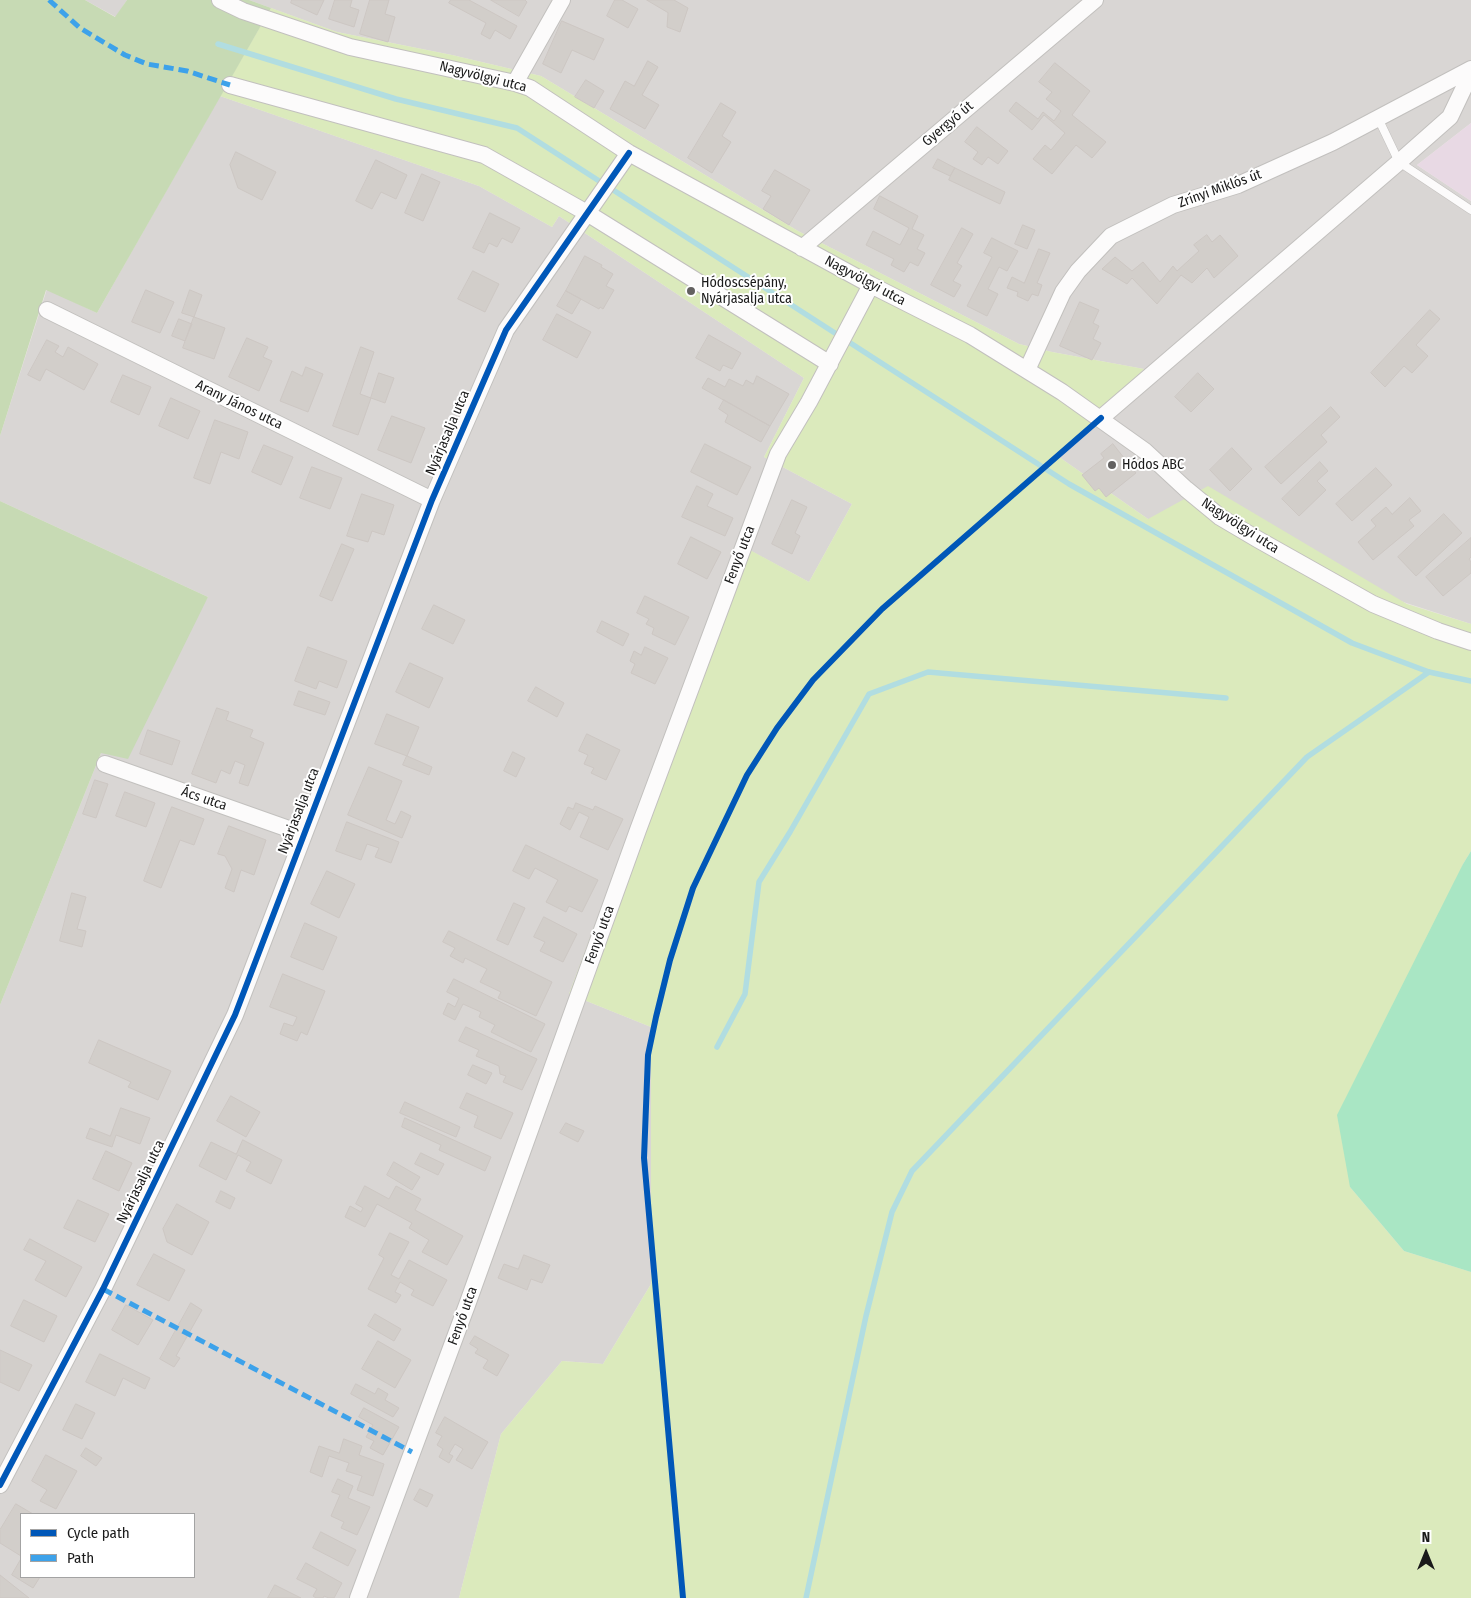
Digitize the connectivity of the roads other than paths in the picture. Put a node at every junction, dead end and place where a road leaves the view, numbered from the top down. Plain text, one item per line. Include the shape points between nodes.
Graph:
1 (220, 0) edge
2 (562, 0) edge
3 (1095, 0) edge
4 (1471, 71) edge
5 (515, 83) junction
6 (230, 85) dead end
7 (1378, 118) junction
8 (630, 153) junction
9 (1399, 162) junction
10 (1471, 210) edge
11 (588, 213) junction
12 (802, 248) junction
13 (871, 285) junction
14 (47, 310) dead end
15 (830, 364) junction
16 (1027, 370) junction
17 (1101, 418) junction
18 (432, 500) junction
19 (1471, 642) edge
20 (105, 764) dead end
21 (303, 834) junction
22 (0, 1485) edge
23 (358, 1598) edge

1 - 5 street, Nagyvölgyi utca via 243,11 350,47
2 - 5 street
3 - 12 street, Gyergyó út
4 - 7 street, Zrínyi Miklós út
4 - 9 street via 1450,117
5 - 8 street, Nagyvölgyi utca via 530,88
6 - 11 street via 484,155
7 - 9 lane
7 - 16 street, Zrínyi Miklós út via 1238,185 1173,205 1111,236 1063,292
8 - 11 street, Nyárjasalja utca
8 - 12 street, Nagyvölgyi utca
9 - 10 lane
9 - 17 street
11 - 15 street
11 - 18 street, Nyárjasalja utca via 506,330
12 - 13 street, Nagyvölgyi utca
13 - 15 street, Fenyő utca
13 - 16 street, Nagyvölgyi utca via 970,335
14 - 18 street, Arany János utca
15 - 23 street, Fenyő utca via 778,454
16 - 17 street, Nagyvölgyi utca
17 - 19 street, Nagyvölgyi utca via 1220,516 1259,540 1373,604
18 - 21 street, Nyárjasalja utca
20 - 21 street, Ács utca
21 - 22 street, Nyárjasalja utca via 235,1015 103,1289

